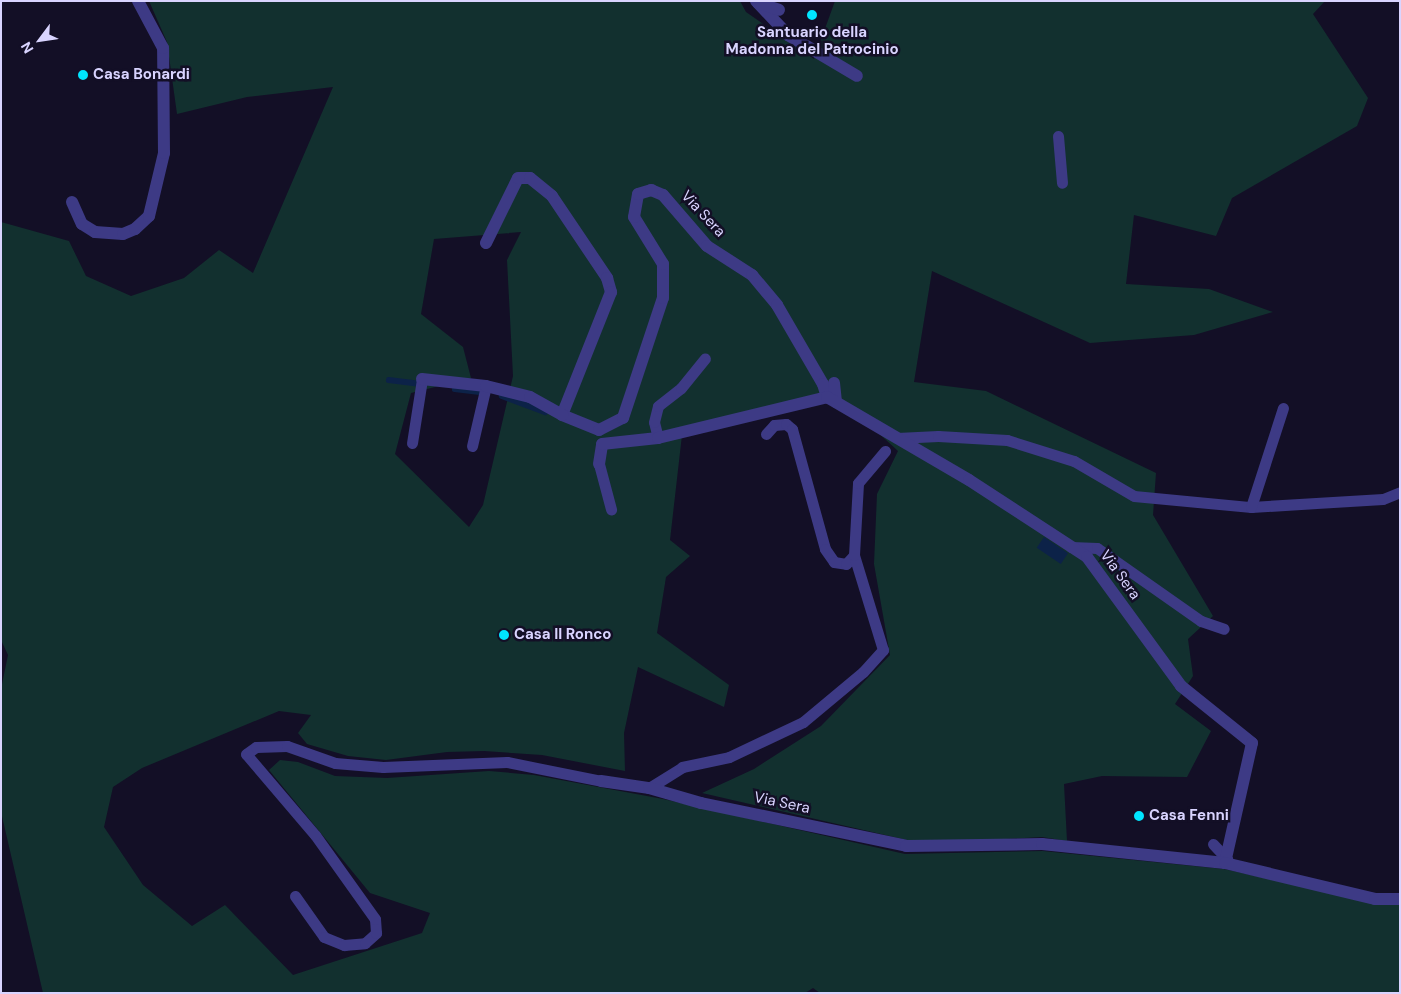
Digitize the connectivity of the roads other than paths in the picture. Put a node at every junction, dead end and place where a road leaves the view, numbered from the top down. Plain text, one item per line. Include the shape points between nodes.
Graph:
1 (138, 1) edge
2 (757, 2) edge
3 (779, 10) dead end
4 (857, 76) dead end
5 (1058, 136) dead end
6 (1062, 183) dead end
7 (72, 202) dead end
8 (486, 243) dead end
9 (705, 358) dead end
10 (422, 379) joint
11 (834, 382) dead end
12 (486, 386) junction
13 (831, 400) junction
14 (1283, 408) dead end
15 (562, 415) junction
16 (766, 434) dead end
17 (658, 438) junction
18 (896, 438) junction
19 (412, 443) dead end
20 (472, 446) dead end
21 (885, 451) dead end
22 (599, 464) joint
23 (1400, 492) edge
24 (1251, 507) junction
25 (611, 508) dead end
26 (1071, 547) junction
27 (854, 555) junction
28 (1224, 629) dead end
29 (601, 781) joint
30 (649, 788) junction
31 (1213, 844) dead end
32 (1226, 861) junction
33 (295, 896) dead end
34 (1400, 899) edge

1 - 7 street via 163,48 164,153 149,216 135,229 123,234 95,232 82,224
2 - 3 street
2 - 4 street via 788,35
5 - 6 lane
8 - 15 street via 518,178 530,178 552,196 607,278 611,292
9 - 17 lane via 681,388 658,406 654,422
10 - 12 street, Via Sera
10 - 19 lane
11 - 13 street
12 - 15 street, Via Sera via 530,398
12 - 20 lane
13 - 15 street, Via Sera via 777,305 752,275 707,246 663,195 651,190 638,194 634,217 663,264 662,298 624,418 599,430
13 - 17 street
13 - 18 street, Via Sera
14 - 24 lane
16 - 27 lane via 774,425 786,424 792,429 825,549 834,562 846,564
17 - 22 street via 602,444
18 - 24 lane via 938,436 1007,440 1074,461 1134,496
18 - 26 street, Via Sera via 969,480
21 - 27 lane via 858,483
22 - 25 lane
23 - 24 lane via 1383,499
26 - 28 lane via 1097,548 1201,620
26 - 32 street, Via Sera via 1087,557 1181,686 1252,744
27 - 30 lane via 883,650 803,722 729,757 682,767
29 - 30 street, Via Sera
29 - 33 lane via 507,762 383,767 335,763 287,746 256,747 246,754 315,835 375,918 376,932 365,943 344,945 324,937
30 - 32 street, Via Sera via 906,846 1042,844
31 - 32 lane
32 - 34 street, Via Sera via 1375,899

